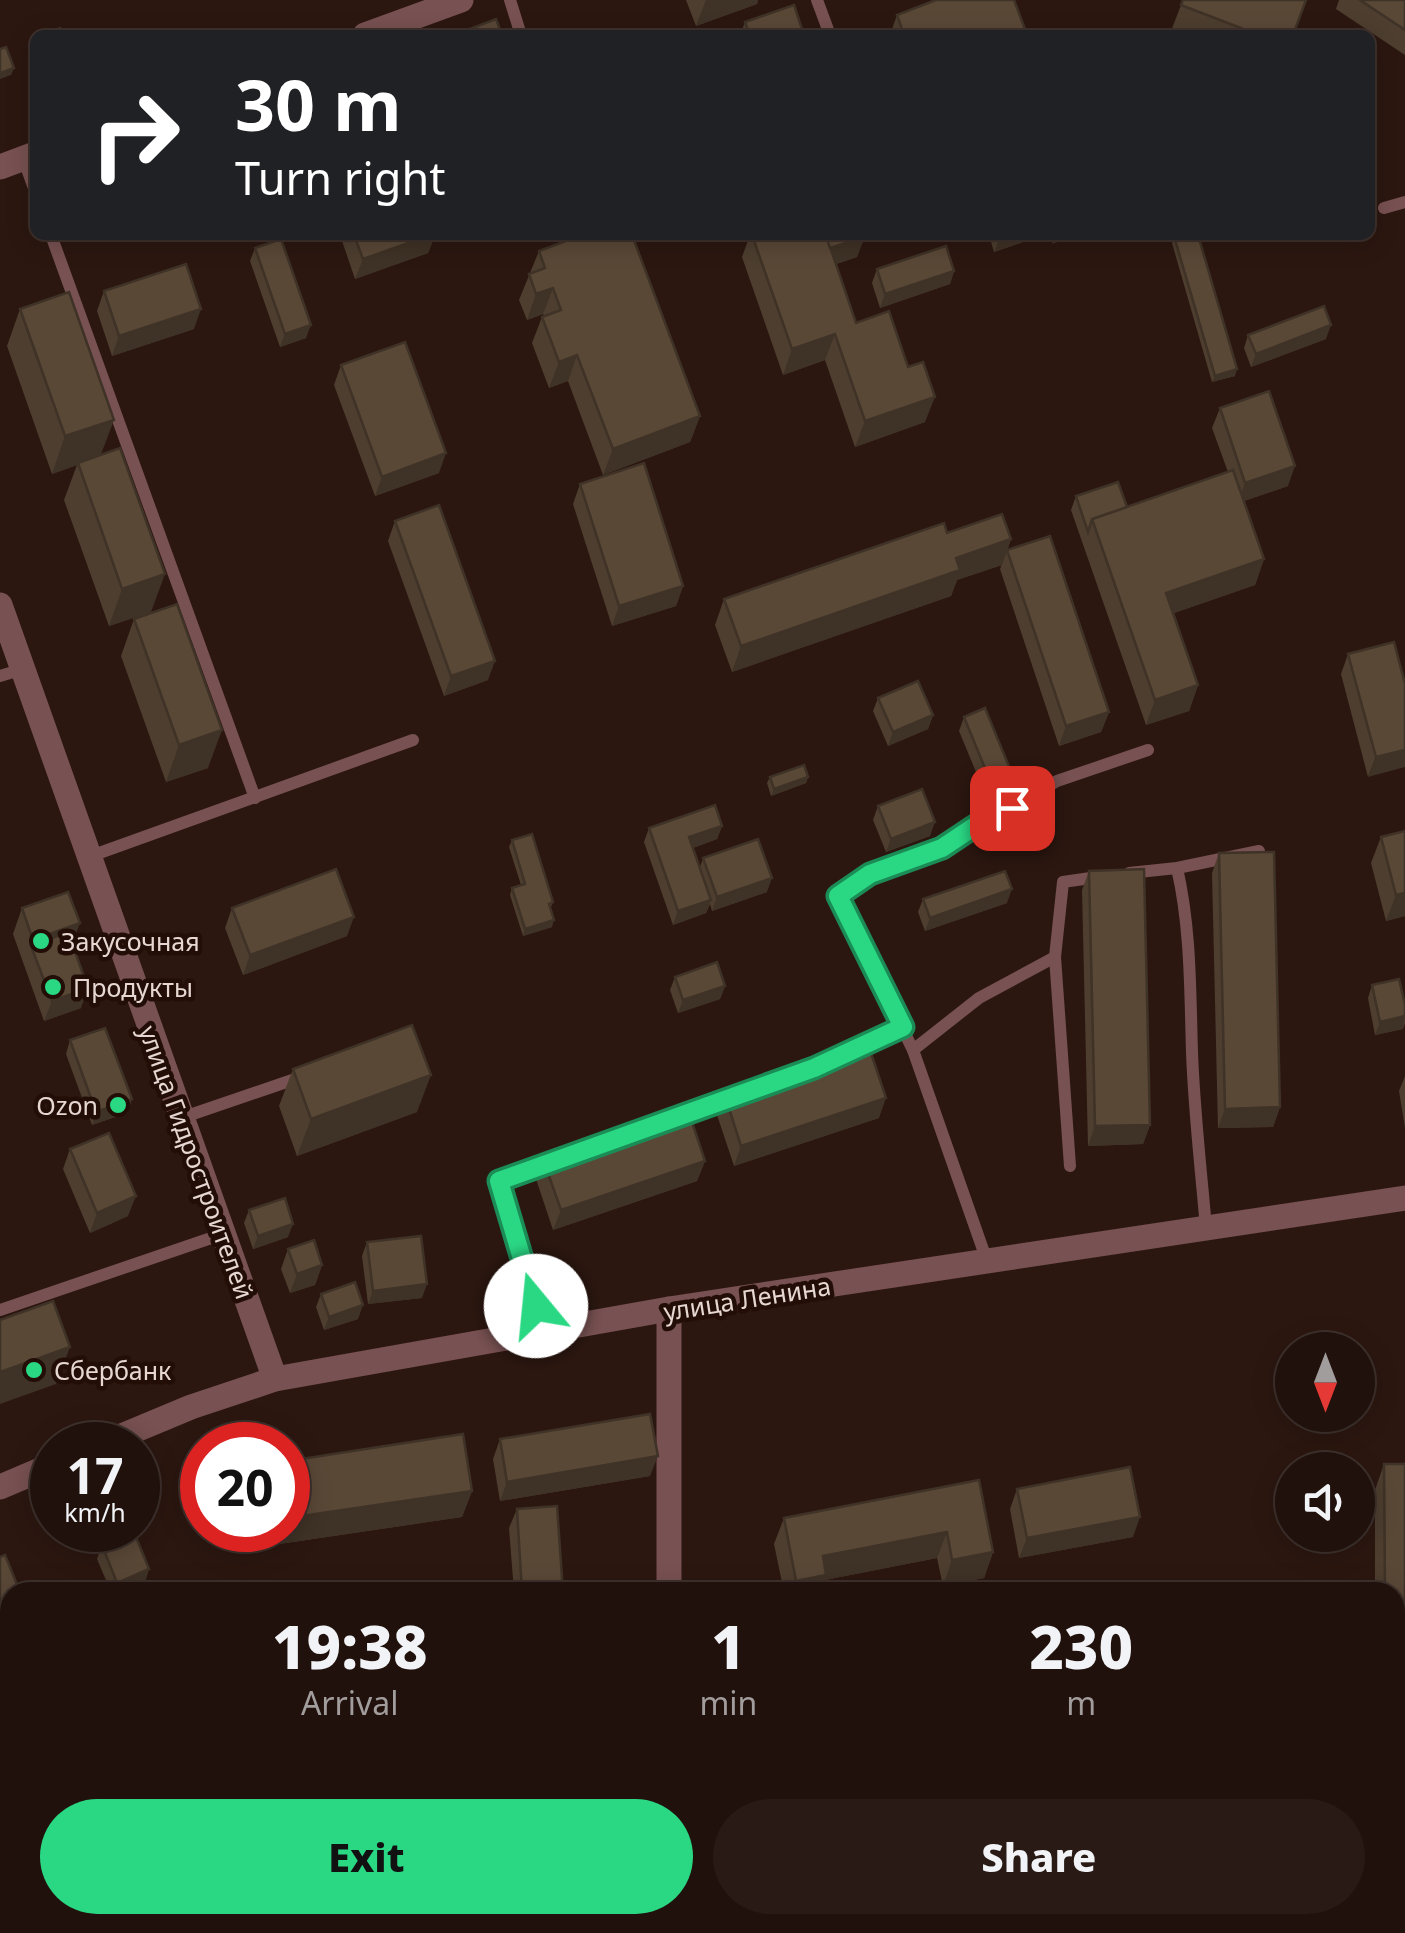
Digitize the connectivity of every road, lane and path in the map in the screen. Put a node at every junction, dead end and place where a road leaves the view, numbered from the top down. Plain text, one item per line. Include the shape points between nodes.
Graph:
1 (462, 0) edge
2 (510, 0) edge
3 (817, 0) edge
4 (379, 30) edge
5 (520, 30) edge
6 (828, 30) edge
7 (1405, 202) edge
8 (1384, 208) dead end
9 (53, 240) edge
10 (0, 605) edge
11 (12, 672) edge
12 (413, 740) dead end
13 (1148, 750) dead end
14 (255, 798) junction
15 (1259, 851) edge
16 (91, 856) junction
17 (1177, 868) junction
18 (1055, 957) junction
19 (903, 1027) junction
20 (913, 1050) junction
21 (814, 1068) edge
22 (310, 1074) edge
23 (742, 1094) edge
24 (181, 1118) junction
25 (652, 1124) edge
26 (567, 1156) edge
27 (1070, 1166) dead end
28 (1405, 1198) edge
29 (1206, 1228) junction
30 (223, 1234) junction
31 (987, 1261) junction
32 (0, 1310) edge
33 (669, 1310) junction
34 (539, 1332) junction
35 (275, 1378) junction
36 (155, 1422) edge
37 (30, 1474) edge
38 (0, 1486) edge
39 (670, 1582) edge

1 - 4 street
2 - 5 lane
3 - 6 lane
7 - 8 lane
9 - 14 lane
10 - 11 street, улица Гидростроителей
11 - 16 street, улица Гидростроителей
12 - 14 lane
13 - 19 lane via 1057,781 942,848 870,874 838,896
14 - 16 lane
15 - 17 lane
16 - 24 street, улица Гидростроителей
17 - 18 lane via 1063,882
17 - 29 lane via 1192,985
18 - 20 lane via 980,998
18 - 27 lane
19 - 20 lane
19 - 21 lane
20 - 31 lane
22 - 24 lane
23 - 25 lane
24 - 30 street, улица Гидростроителей
26 - 34 lane via 499,1181
28 - 29 street, улица Ленина
29 - 31 street, улица Ленина
30 - 32 lane
30 - 35 street, улица Гидростроителей
31 - 33 street, улица Ленина
33 - 34 street, улица Ленина
33 - 39 street
34 - 35 street, улица Ленина
35 - 36 street, улица Ленина
37 - 38 street

